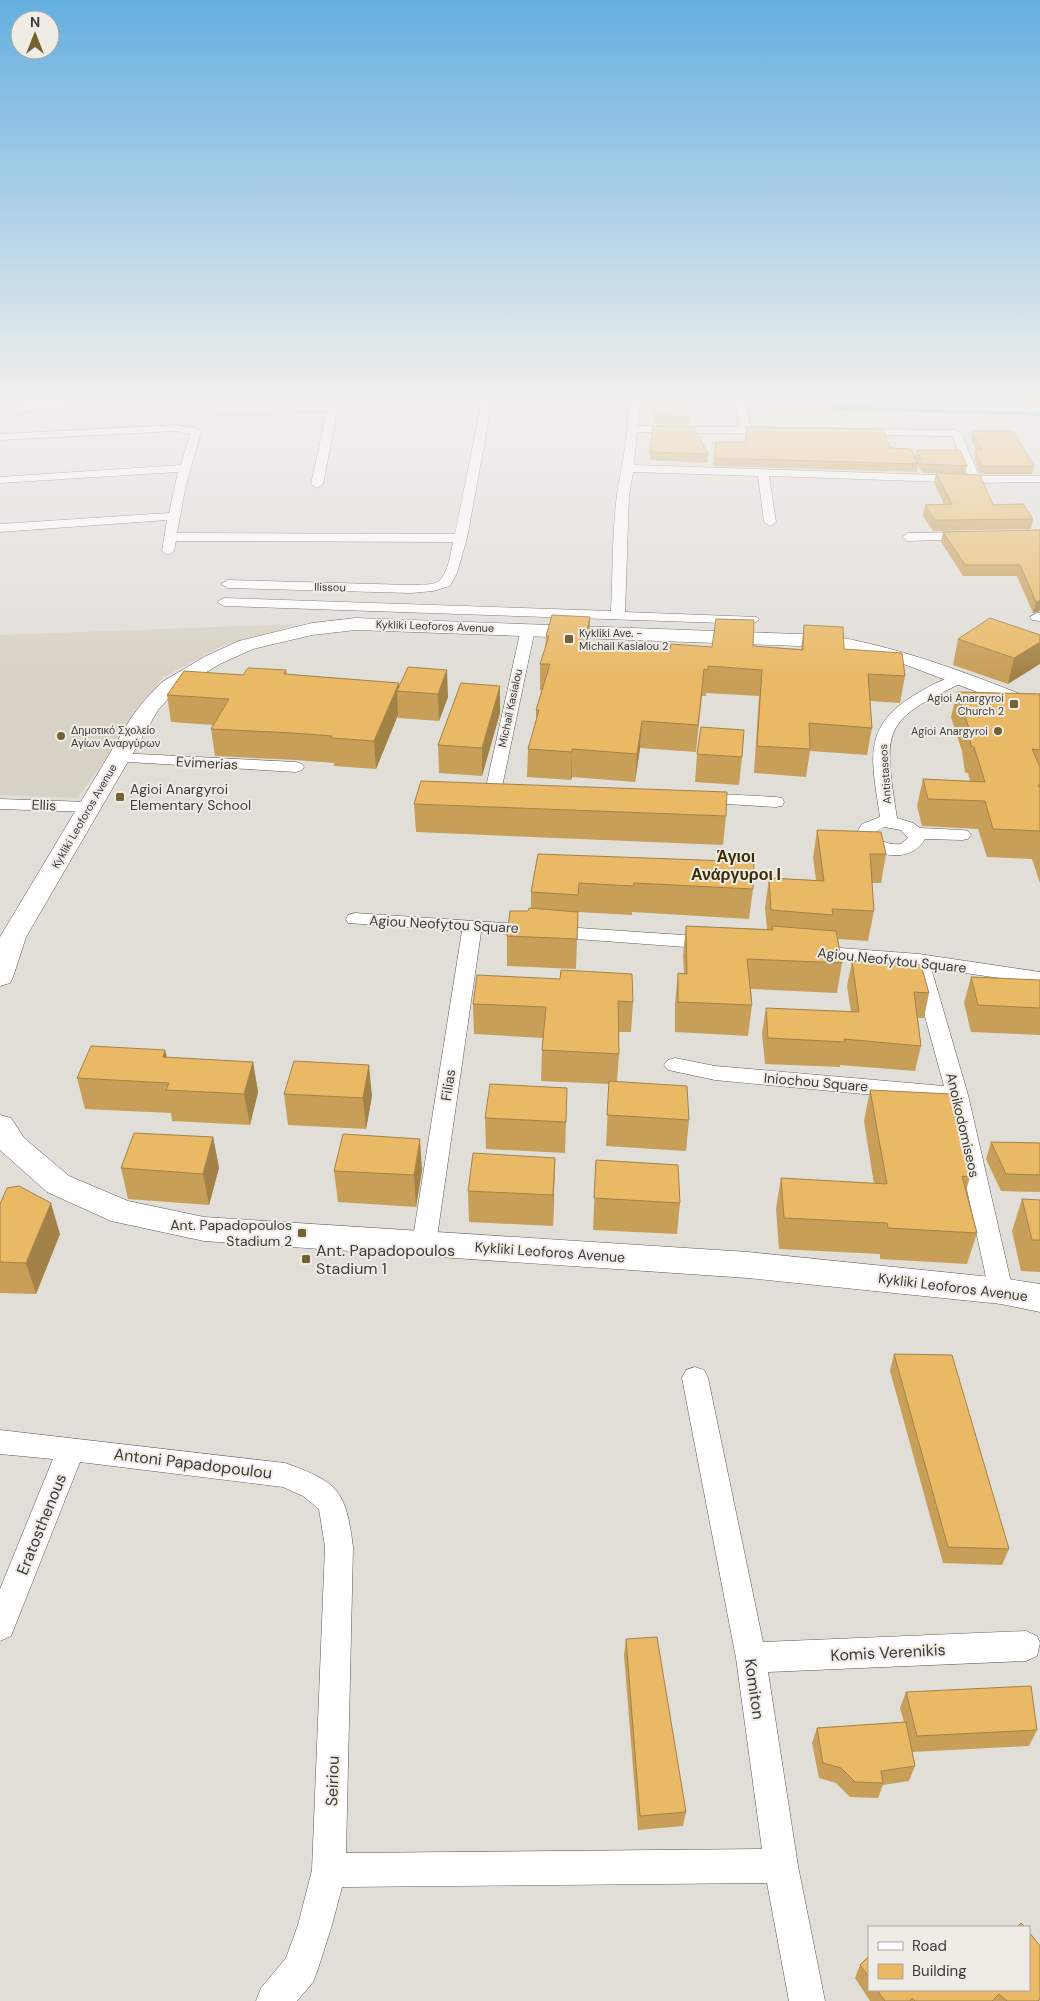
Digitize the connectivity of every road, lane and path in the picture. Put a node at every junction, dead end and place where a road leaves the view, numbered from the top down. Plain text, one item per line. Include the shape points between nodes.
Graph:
1 (180, 489) edge
2 (470, 489) edge
3 (623, 489) edge
4 (765, 489) edge
5 (173, 516) junction
6 (770, 522) dead end
7 (0, 528) edge
8 (983, 536) edge
9 (170, 537) junction
10 (908, 537) dead end
11 (461, 538) junction
12 (168, 551) dead end
13 (228, 584) dead end
14 (288, 586) junction
15 (224, 602) dead end
16 (280, 603) junction
17 (618, 614) junction
18 (360, 615) junction
19 (752, 620) edge
20 (528, 629) junction
21 (961, 678) junction
22 (1040, 710) edge
23 (118, 758) junction
24 (296, 767) dead end
25 (476, 786) edge
26 (494, 788) junction
27 (514, 788) edge
28 (682, 797) edge
29 (776, 802) dead end
30 (0, 804) edge
31 (89, 806) junction
32 (889, 822) junction
33 (916, 833) junction
34 (962, 835) dead end
35 (355, 919) dead end
36 (472, 926) junction
37 (7, 937) edge
38 (733, 945) edge
39 (792, 950) edge
40 (919, 960) junction
41 (0, 978) edge
42 (1040, 978) edge
43 (675, 1065) dead end
44 (958, 1095) junction
45 (0, 1126) edge
46 (424, 1244) junction
47 (1001, 1291) junction
48 (1040, 1298) edge
49 (695, 1378) dead end
50 (0, 1442) edge
51 (71, 1449) junction
52 (339, 1547) joint
53 (0, 1626) edge
54 (1026, 1646) dead end
55 (751, 1658) junction
56 (781, 1866) junction
57 (329, 1870) junction
58 (274, 2001) edge
59 (807, 2001) edge

1 - 5 street
2 - 11 street
3 - 17 street
4 - 6 street
5 - 7 street
5 - 9 street
8 - 10 street
9 - 11 street
9 - 12 street
11 - 14 street, Ilissou via 450,575 445,583 432,588
13 - 14 street, Ilissou
14 - 16 street
15 - 16 street
16 - 18 street
17 - 18 street
17 - 19 street
18 - 20 street, Kykliki Leoforos Avenue
18 - 23 street, Kykliki Leoforos Avenue via 246,645 196,669 169,686 150,706
20 - 21 street, Kykliki Leoforos Avenue via 834,642 892,653
20 - 26 street, Michaïl Kasialou
21 - 22 street, Kykliki Leoforos Avenue
21 - 32 street, Antistaseos via 905,709 892,719 886,730 881,750
23 - 24 street, Evimerias
23 - 31 street, Kykliki Leoforos Avenue
25 - 26 street
26 - 27 street
28 - 29 street
30 - 31 street, Ellis
31 - 37 street, Kykliki Leoforos Avenue
32 - 33 street
32 - 33 street via 868,828 866,832 871,842 886,848 904,849 916,843
33 - 34 street
35 - 36 street, Agiou Neofytou Square
36 - 38 street, Agiou Neofytou Square
36 - 46 street, Filias
37 - 41 street, Kykliki Leoforos Avenue
39 - 40 street, Agiou Neofytou Square
40 - 42 street, Agiou Neofytou Square
40 - 44 street, Anoikodomiseos
43 - 44 street, Iniochou Square via 715,1073
44 - 47 street, Anoikodomiseos
45 - 46 street, Kykliki Leoforos Avenue via 13,1146 58,1184 122,1212 204,1229
46 - 47 street, Kykliki Leoforos Avenue via 748,1265
47 - 48 street, Kykliki Leoforos Avenue
49 - 55 street, Komiton
50 - 51 street, Antoni Papadopoulou
51 - 52 street, Antoni Papadopoulou via 285,1474 317,1487 331,1501
51 - 53 street, Eratosthenous
52 - 57 street, Seiriou
54 - 55 street, Komis Verenikis
55 - 56 street, Komiton
56 - 57 street
56 - 59 street, Komiton
57 - 58 street, Seiriou via 300,1969

